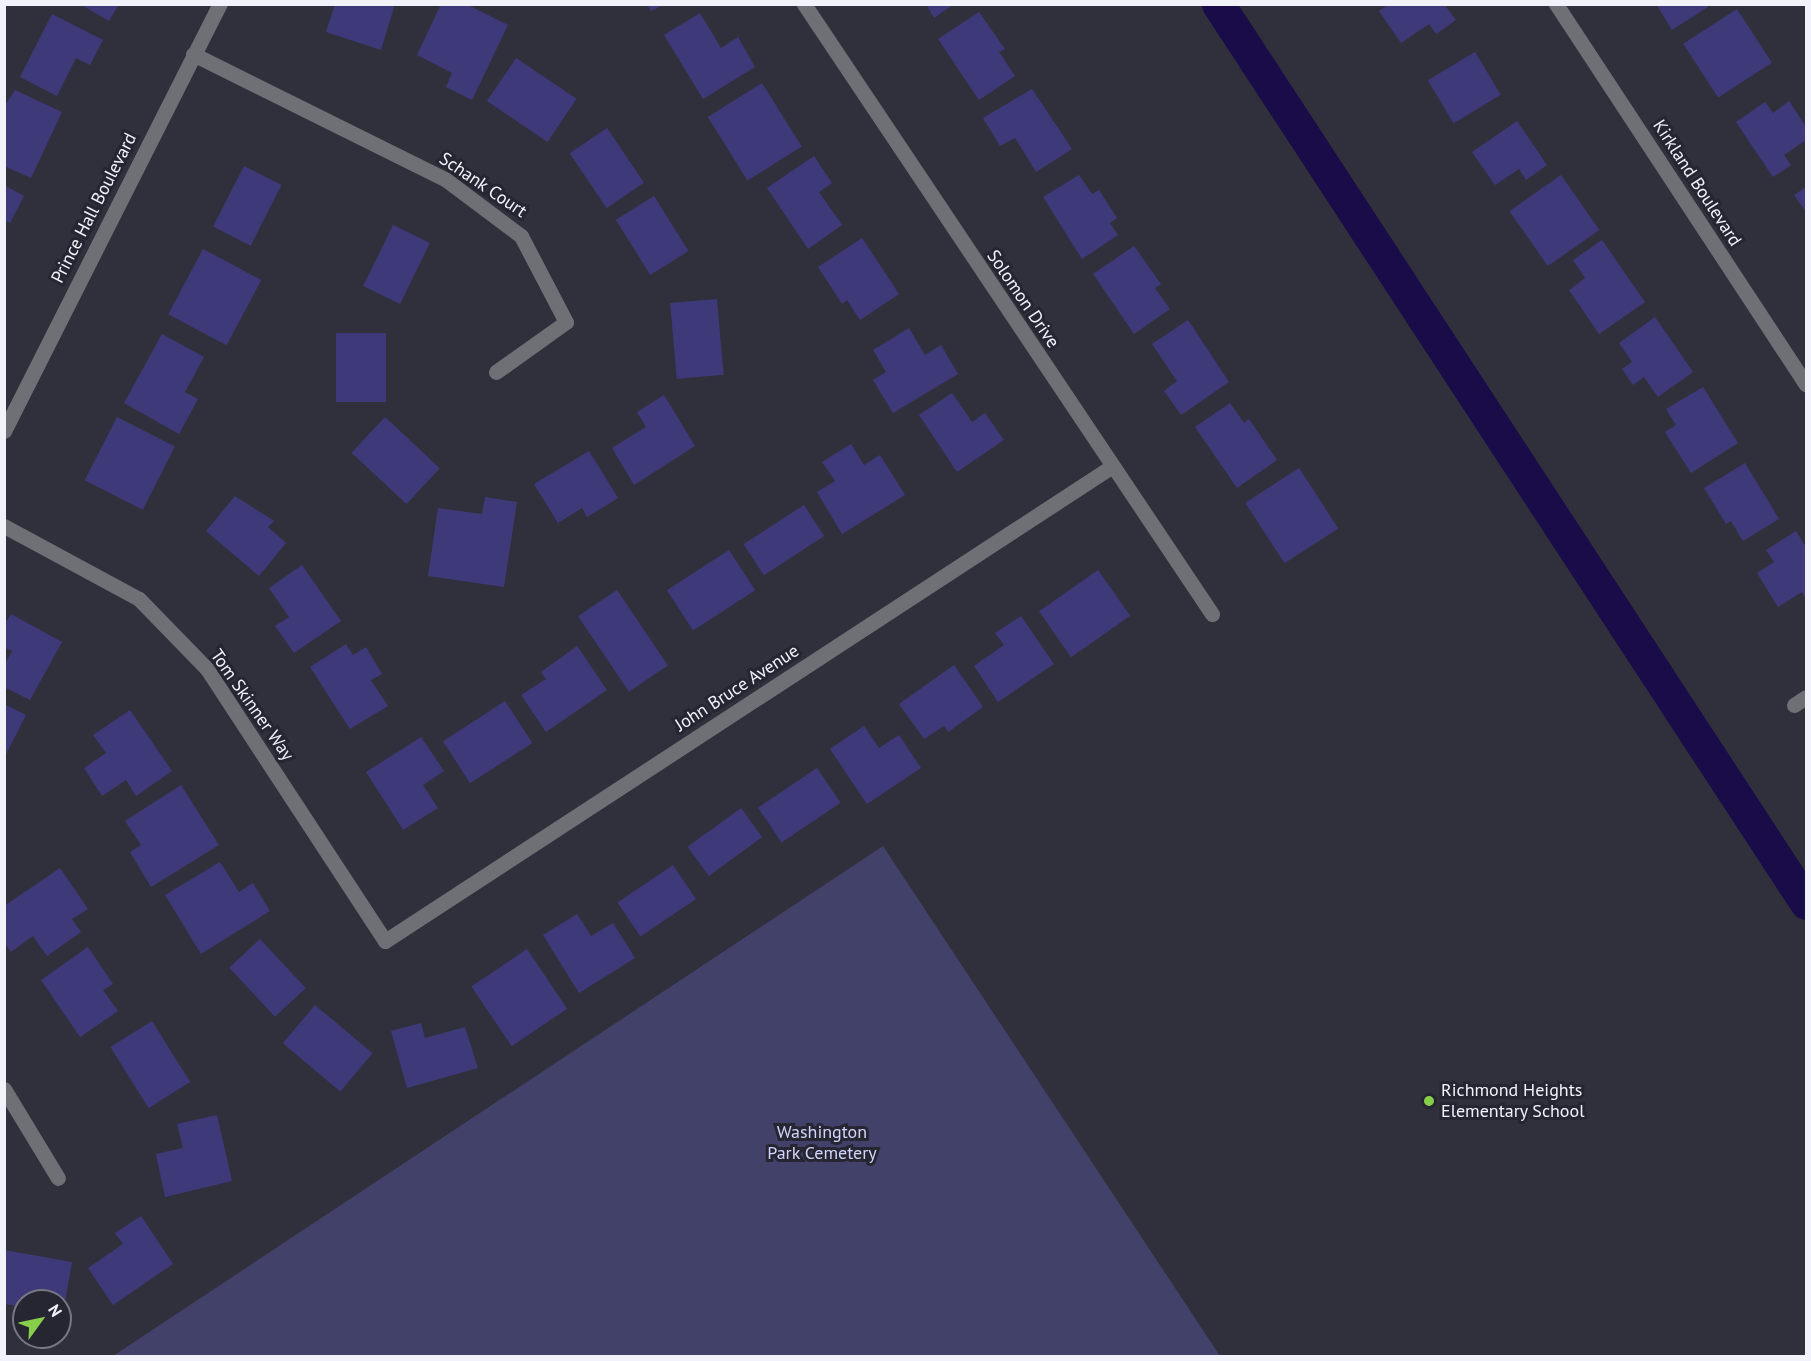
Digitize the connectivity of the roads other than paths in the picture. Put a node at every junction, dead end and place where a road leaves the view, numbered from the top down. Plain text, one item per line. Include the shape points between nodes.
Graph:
1 (220, 4) edge
2 (804, 4) edge
3 (1556, 4) edge
4 (193, 54) junction
5 (496, 372) dead end
6 (1806, 384) edge
7 (4, 431) edge
8 (1111, 467) junction
9 (4, 526) edge
10 (1212, 614) dead end
11 (385, 941) joint
12 (4, 1089) edge
13 (58, 1178) dead end

1 - 4 street, Prince Hall Boulevard
2 - 8 street, Solomon Drive
3 - 6 street, Kirkland Boulevard
4 - 5 street, Schank Court via 445,179 521,236 566,322
4 - 7 street, Prince Hall Boulevard
8 - 10 street, Solomon Drive
8 - 11 street, John Bruce Avenue
9 - 11 street, Tom Skinner Way via 139,599 207,669
12 - 13 street

